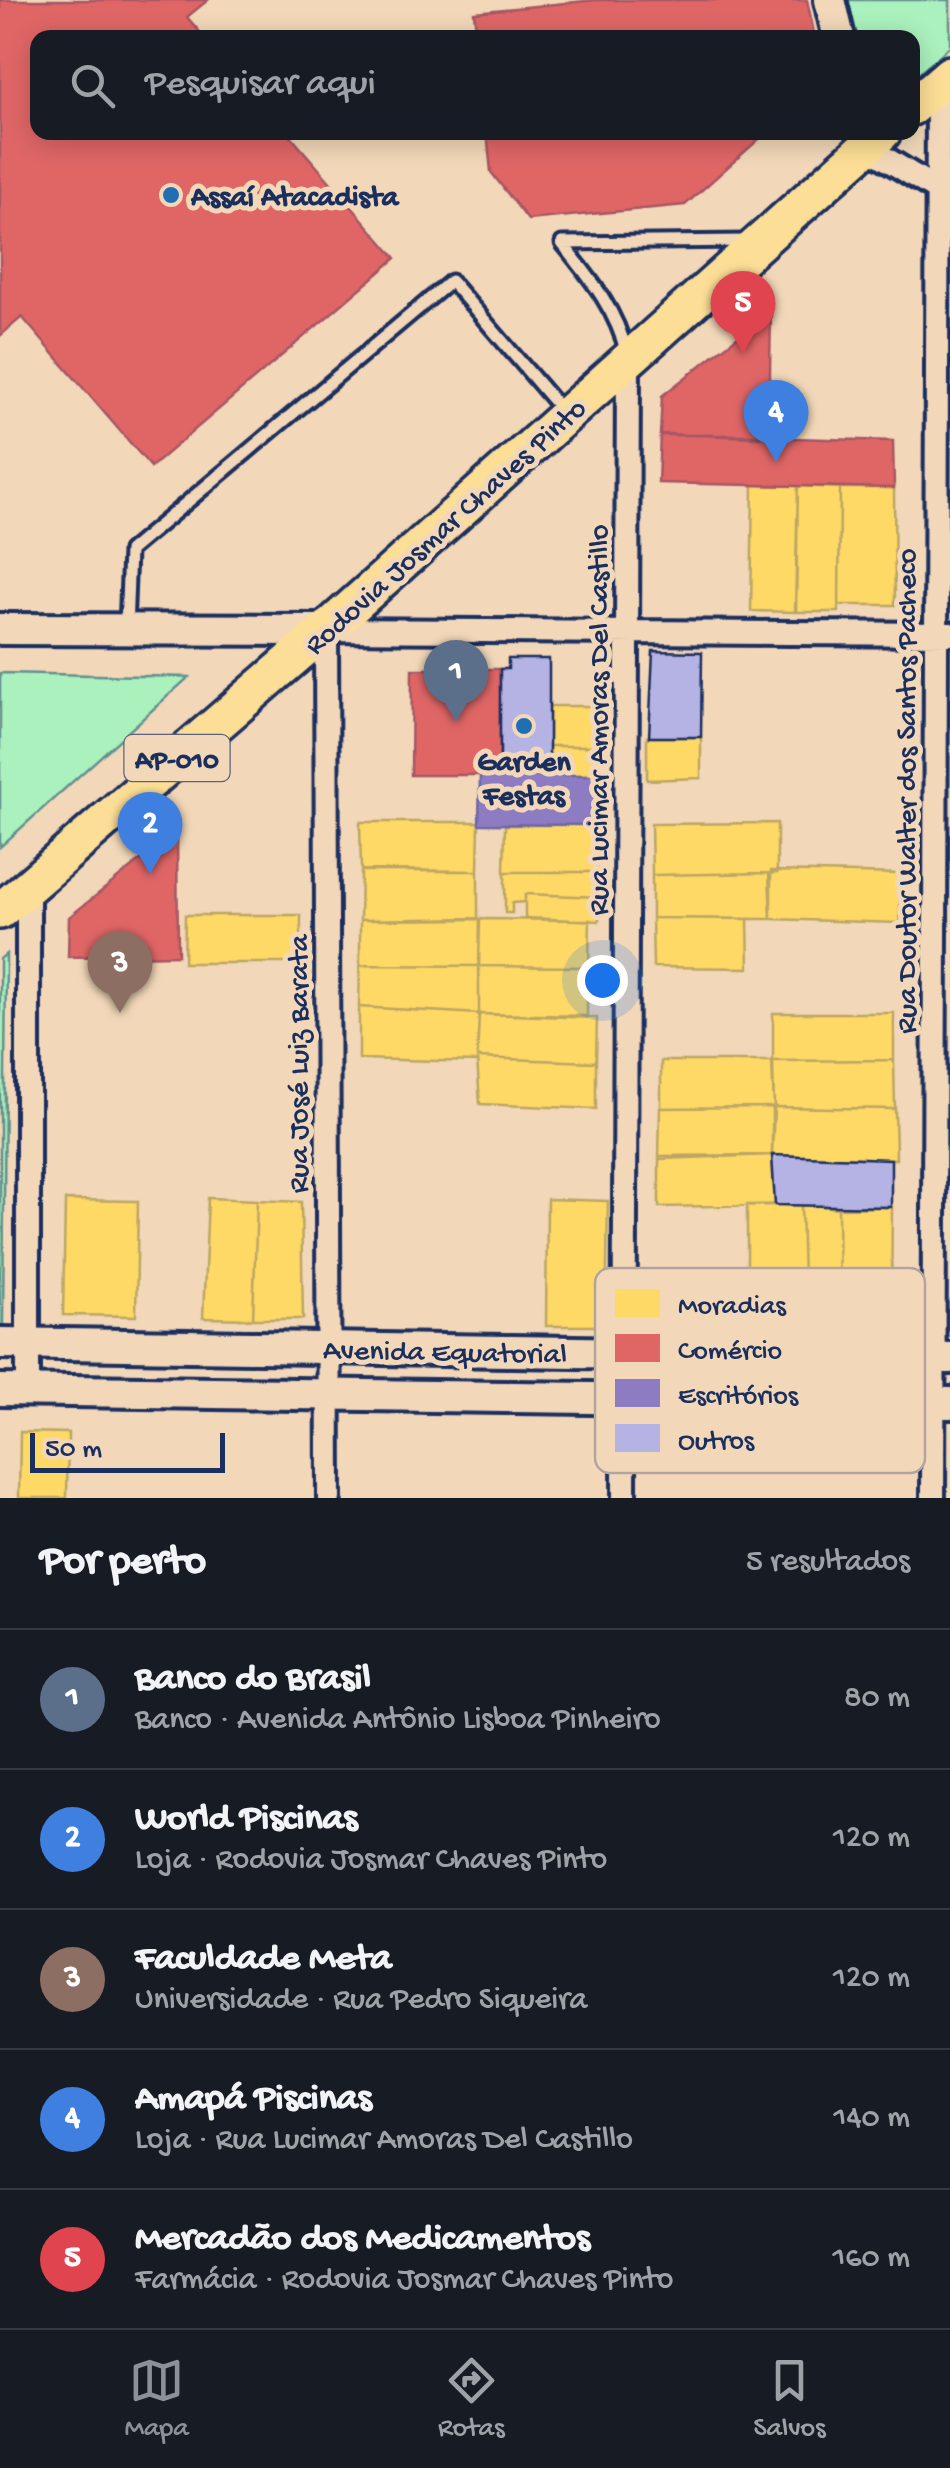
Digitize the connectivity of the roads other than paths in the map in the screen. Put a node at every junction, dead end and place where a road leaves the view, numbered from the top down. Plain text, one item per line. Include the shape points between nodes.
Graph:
1 (830, 0) edge
2 (837, 30) edge
3 (933, 88) edge
4 (868, 140) edge
5 (875, 140) edge
6 (937, 190) junction
7 (762, 241) junction
8 (628, 362) junction
9 (566, 416) junction
10 (0, 629) edge
11 (126, 629) junction
12 (326, 630) junction
13 (628, 632) junction
14 (943, 634) edge
15 (28, 886) junction
16 (0, 911) edge
17 (625, 1268) edge
18 (14, 1343) edge
19 (328, 1348) junction
20 (595, 1352) edge
21 (942, 1358) edge
22 (14, 1390) edge
23 (328, 1396) junction
24 (595, 1399) edge
25 (942, 1403) edge
26 (624, 1473) edge
27 (329, 1498) edge
28 (624, 1498) edge
29 (934, 1498) edge

1 - 2 street
3 - 6 street, Rua Doutor Walter dos Santos Pacheco
4 - 7 main road, Rodovia Josmar Chaves Pinto / AP-010
5 - 6 street
6 - 14 street, Rua Doutor Walter dos Santos Pacheco
7 - 8 main road, Rodovia Josmar Chaves Pinto / AP-010
7 - 8 lane via 562,243 602,292
8 - 9 main road, Rodovia Josmar Chaves Pinto / AP-010
8 - 13 street, Rua Lucimar Amoras Del Castillo
9 - 11 lane via 451,281 129,551
9 - 12 main road, Rodovia Josmar Chaves Pinto / AP-010
10 - 11 street
11 - 12 street
12 - 13 street
12 - 15 main road, Rodovia Josmar Chaves Pinto / AP-010
12 - 19 street, Rua José Luiz Barata
13 - 14 street
13 - 17 street, Rua Lucimar Amoras Del Castillo
14 - 21 street, Rua Doutor Walter dos Santos Pacheco
15 - 16 main road, Rodovia Josmar Chaves Pinto / AP-010
15 - 18 street
18 - 19 street, Avenida Equatorial
18 - 22 street
19 - 20 street, Avenida Equatorial
19 - 23 street, Rua José Luiz Barata
21 - 25 street, Rua Doutor Walter dos Santos Pacheco
22 - 23 street, Avenida Equatorial
23 - 24 street, Avenida Equatorial
23 - 27 street, Rua José Luiz Barata
25 - 29 street, Rua Doutor Walter dos Santos Pacheco
26 - 28 street, Rua Lucimar Amoras Del Castillo

